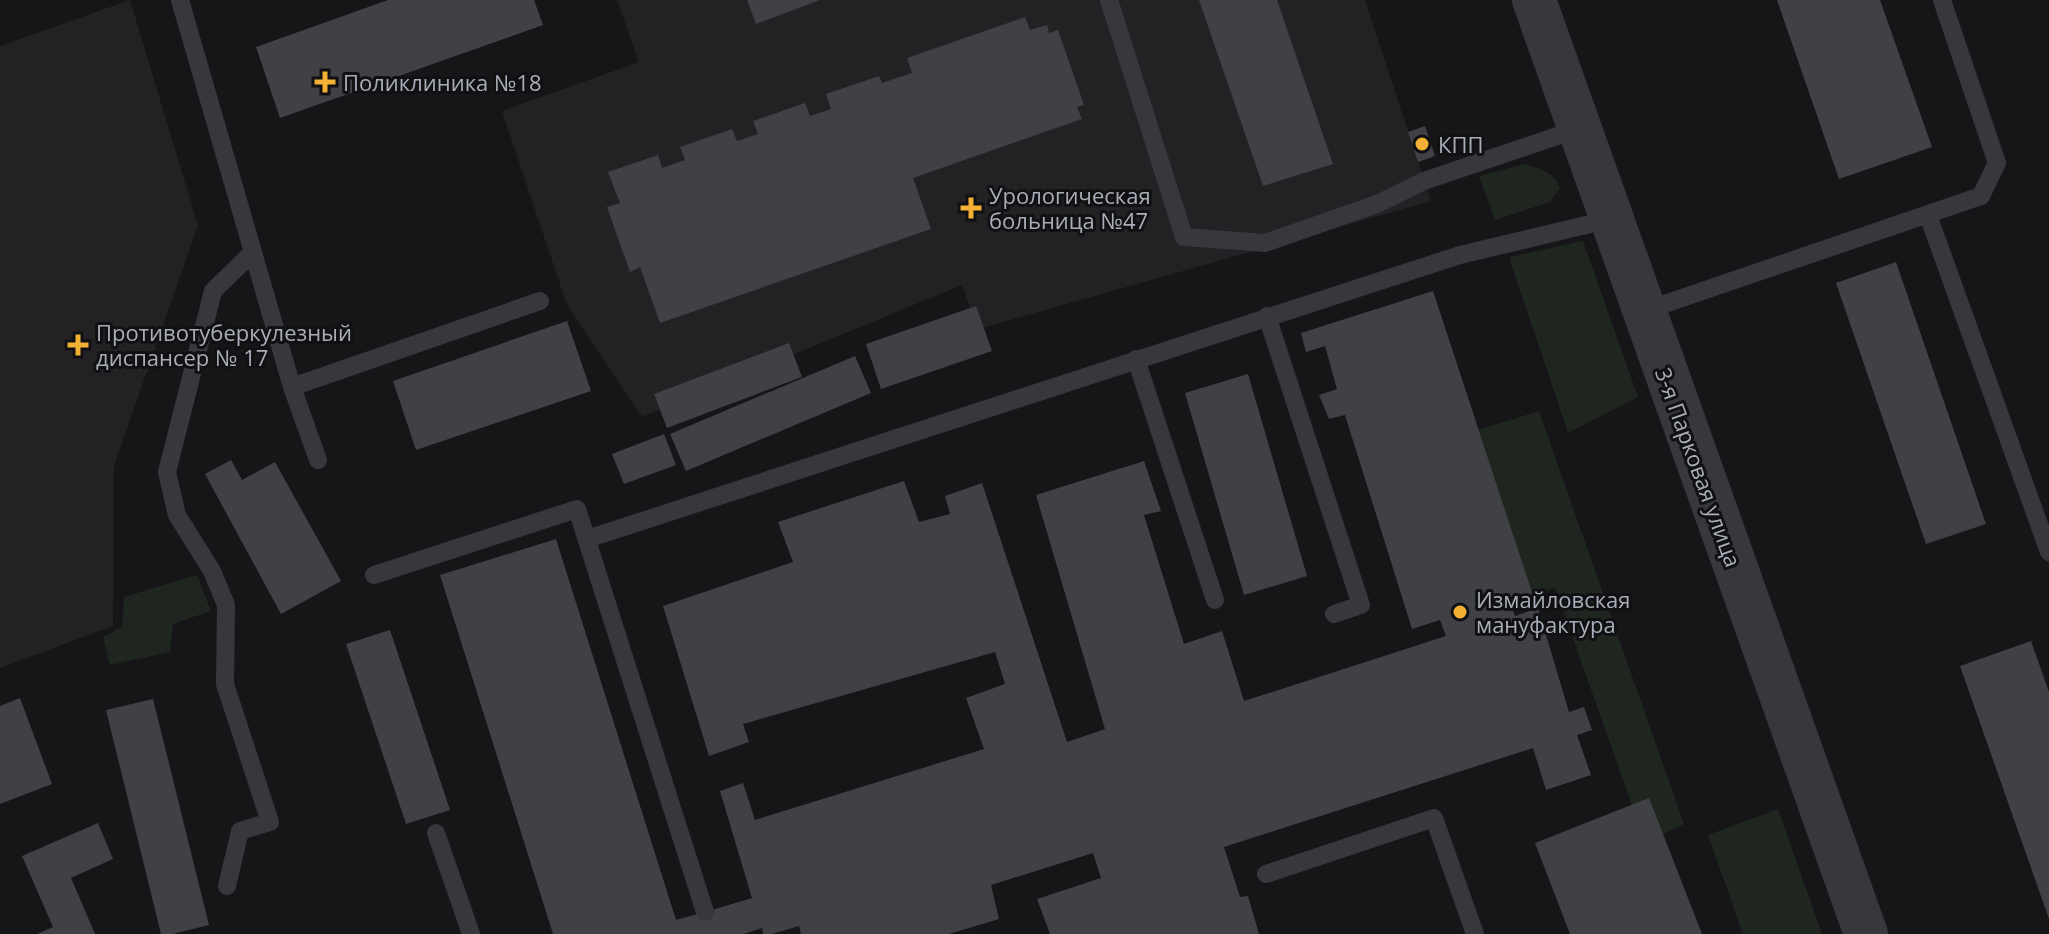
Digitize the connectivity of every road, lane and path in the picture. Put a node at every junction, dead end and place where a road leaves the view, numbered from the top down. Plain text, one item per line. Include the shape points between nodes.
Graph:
1 (180, 0) edge
2 (1109, 0) edge
3 (1534, 0) edge
4 (1942, 0) edge
5 (1578, 129) junction
6 (1928, 215) junction
7 (1611, 219) junction
8 (253, 252) junction
9 (540, 301) dead end
10 (1643, 311) junction
11 (1267, 316) junction
12 (1136, 359) junction
13 (292, 387) junction
14 (318, 460) dead end
15 (587, 539) junction
16 (2049, 552) edge
17 (374, 575) dead end
18 (1215, 600) dead end
19 (1334, 614) dead end
20 (436, 833) dead end
21 (1266, 874) dead end
22 (227, 886) dead end
23 (705, 912) dead end
24 (471, 934) edge
25 (1475, 934) edge
26 (1866, 934) edge

1 - 8 lane
2 - 5 lane via 1184,237 1265,243
3 - 5 street, 3-я Парковая улица
4 - 6 lane via 1997,163 1981,196
5 - 7 street, 3-я Парковая улица
6 - 10 lane
6 - 16 lane
7 - 10 street, 3-я Парковая улица
7 - 11 lane via 1460,255
8 - 13 lane
8 - 22 lane via 213,291 167,472 177,515 226,605 225,684 270,822 240,831
9 - 13 lane
10 - 26 street, 3-я Парковая улица
11 - 12 lane
11 - 19 lane via 1361,605
12 - 15 lane
12 - 18 lane
13 - 14 lane
15 - 17 lane via 577,509
15 - 23 lane
20 - 24 lane
21 - 25 lane via 1434,818

